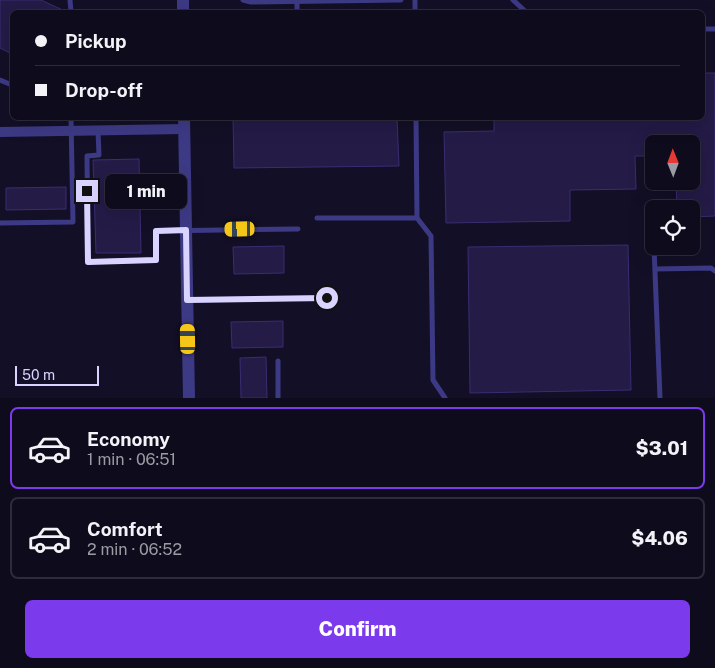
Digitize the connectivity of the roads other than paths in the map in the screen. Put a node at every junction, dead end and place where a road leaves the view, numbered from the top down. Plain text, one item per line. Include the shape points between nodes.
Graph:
1 (244, 0) edge
2 (401, 0) edge
3 (513, 0) edge
4 (297, 2) junction
5 (297, 10) edge
6 (524, 10) edge
7 (71, 120) edge
8 (416, 120) edge
9 (184, 123) edge
10 (98, 130) junction
11 (71, 131) junction
12 (0, 132) edge
13 (317, 218) dead end
14 (418, 218) junction
15 (0, 223) edge
16 (298, 228) dead end
17 (186, 230) junction
18 (653, 255) edge
19 (654, 269) junction
20 (715, 272) edge
21 (327, 298) dead end
22 (187, 300) junction
23 (278, 361) dead end
24 (189, 398) edge
25 (278, 398) edge
26 (445, 398) edge
27 (660, 398) edge

1 - 4 lane
2 - 4 lane
3 - 6 lane
4 - 5 lane
7 - 11 lane
8 - 14 lane
9 - 10 street
9 - 17 street
10 - 11 street
10 - 17 lane via 98,155 87,156 88,262 156,260 156,231
11 - 12 street
11 - 15 lane via 73,222
13 - 14 lane
14 - 26 lane via 431,236 433,380
16 - 17 lane
17 - 22 street
18 - 19 lane
19 - 20 lane via 711,268
19 - 27 lane
21 - 22 lane
22 - 24 street
23 - 25 lane

